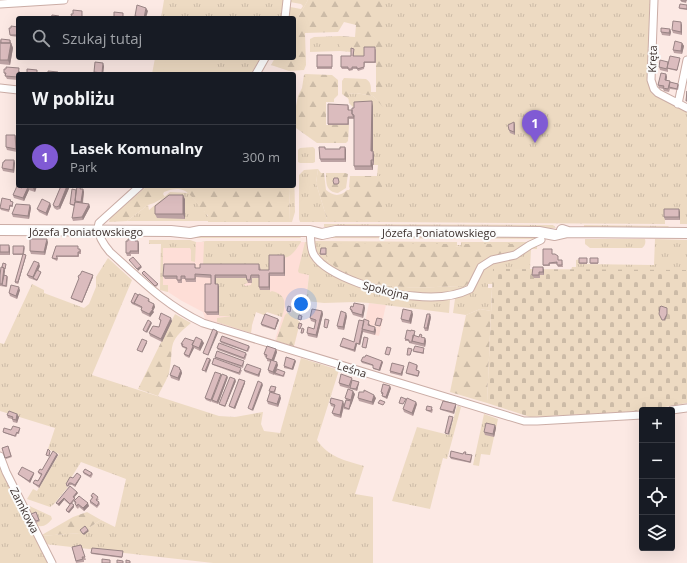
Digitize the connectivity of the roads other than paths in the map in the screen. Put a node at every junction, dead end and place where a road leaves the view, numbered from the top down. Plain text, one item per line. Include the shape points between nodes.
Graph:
1 (58, 0) edge
2 (64, 0) edge
3 (287, 0) edge
4 (654, 0) edge
5 (0, 4) edge
6 (285, 16) edge
7 (264, 60) edge
8 (687, 60) edge
9 (257, 72) edge
10 (0, 88) edge
11 (16, 90) edge
12 (678, 104) junction
13 (687, 108) edge
14 (138, 188) edge
15 (0, 230) edge
16 (98, 230) junction
17 (310, 231) junction
18 (687, 233) edge
19 (542, 236) junction
20 (687, 408) edge
21 (675, 410) edge
22 (639, 415) edge
23 (0, 456) edge
24 (52, 563) edge

1 - 2 street
1 - 5 street
3 - 6 street
4 - 12 street, Kręta via 651,80 658,93
7 - 9 street
8 - 12 street
10 - 11 street
12 - 13 street, Kręta
14 - 16 street via 99,223
15 - 16 street, Józefa Poniatowskiego
16 - 17 street, Józefa Poniatowskiego via 187,233
16 - 22 street, Leśna via 110,252 152,291 182,312 212,326 524,420
17 - 19 street, Józefa Poniatowskiego via 325,229
17 - 19 street, Spokojna via 313,254 320,263 358,283 418,297 465,292 470,289 481,267 492,260 515,255
18 - 19 street, Józefa Poniatowskiego via 568,232
20 - 21 street
23 - 24 street, Zamkowa

